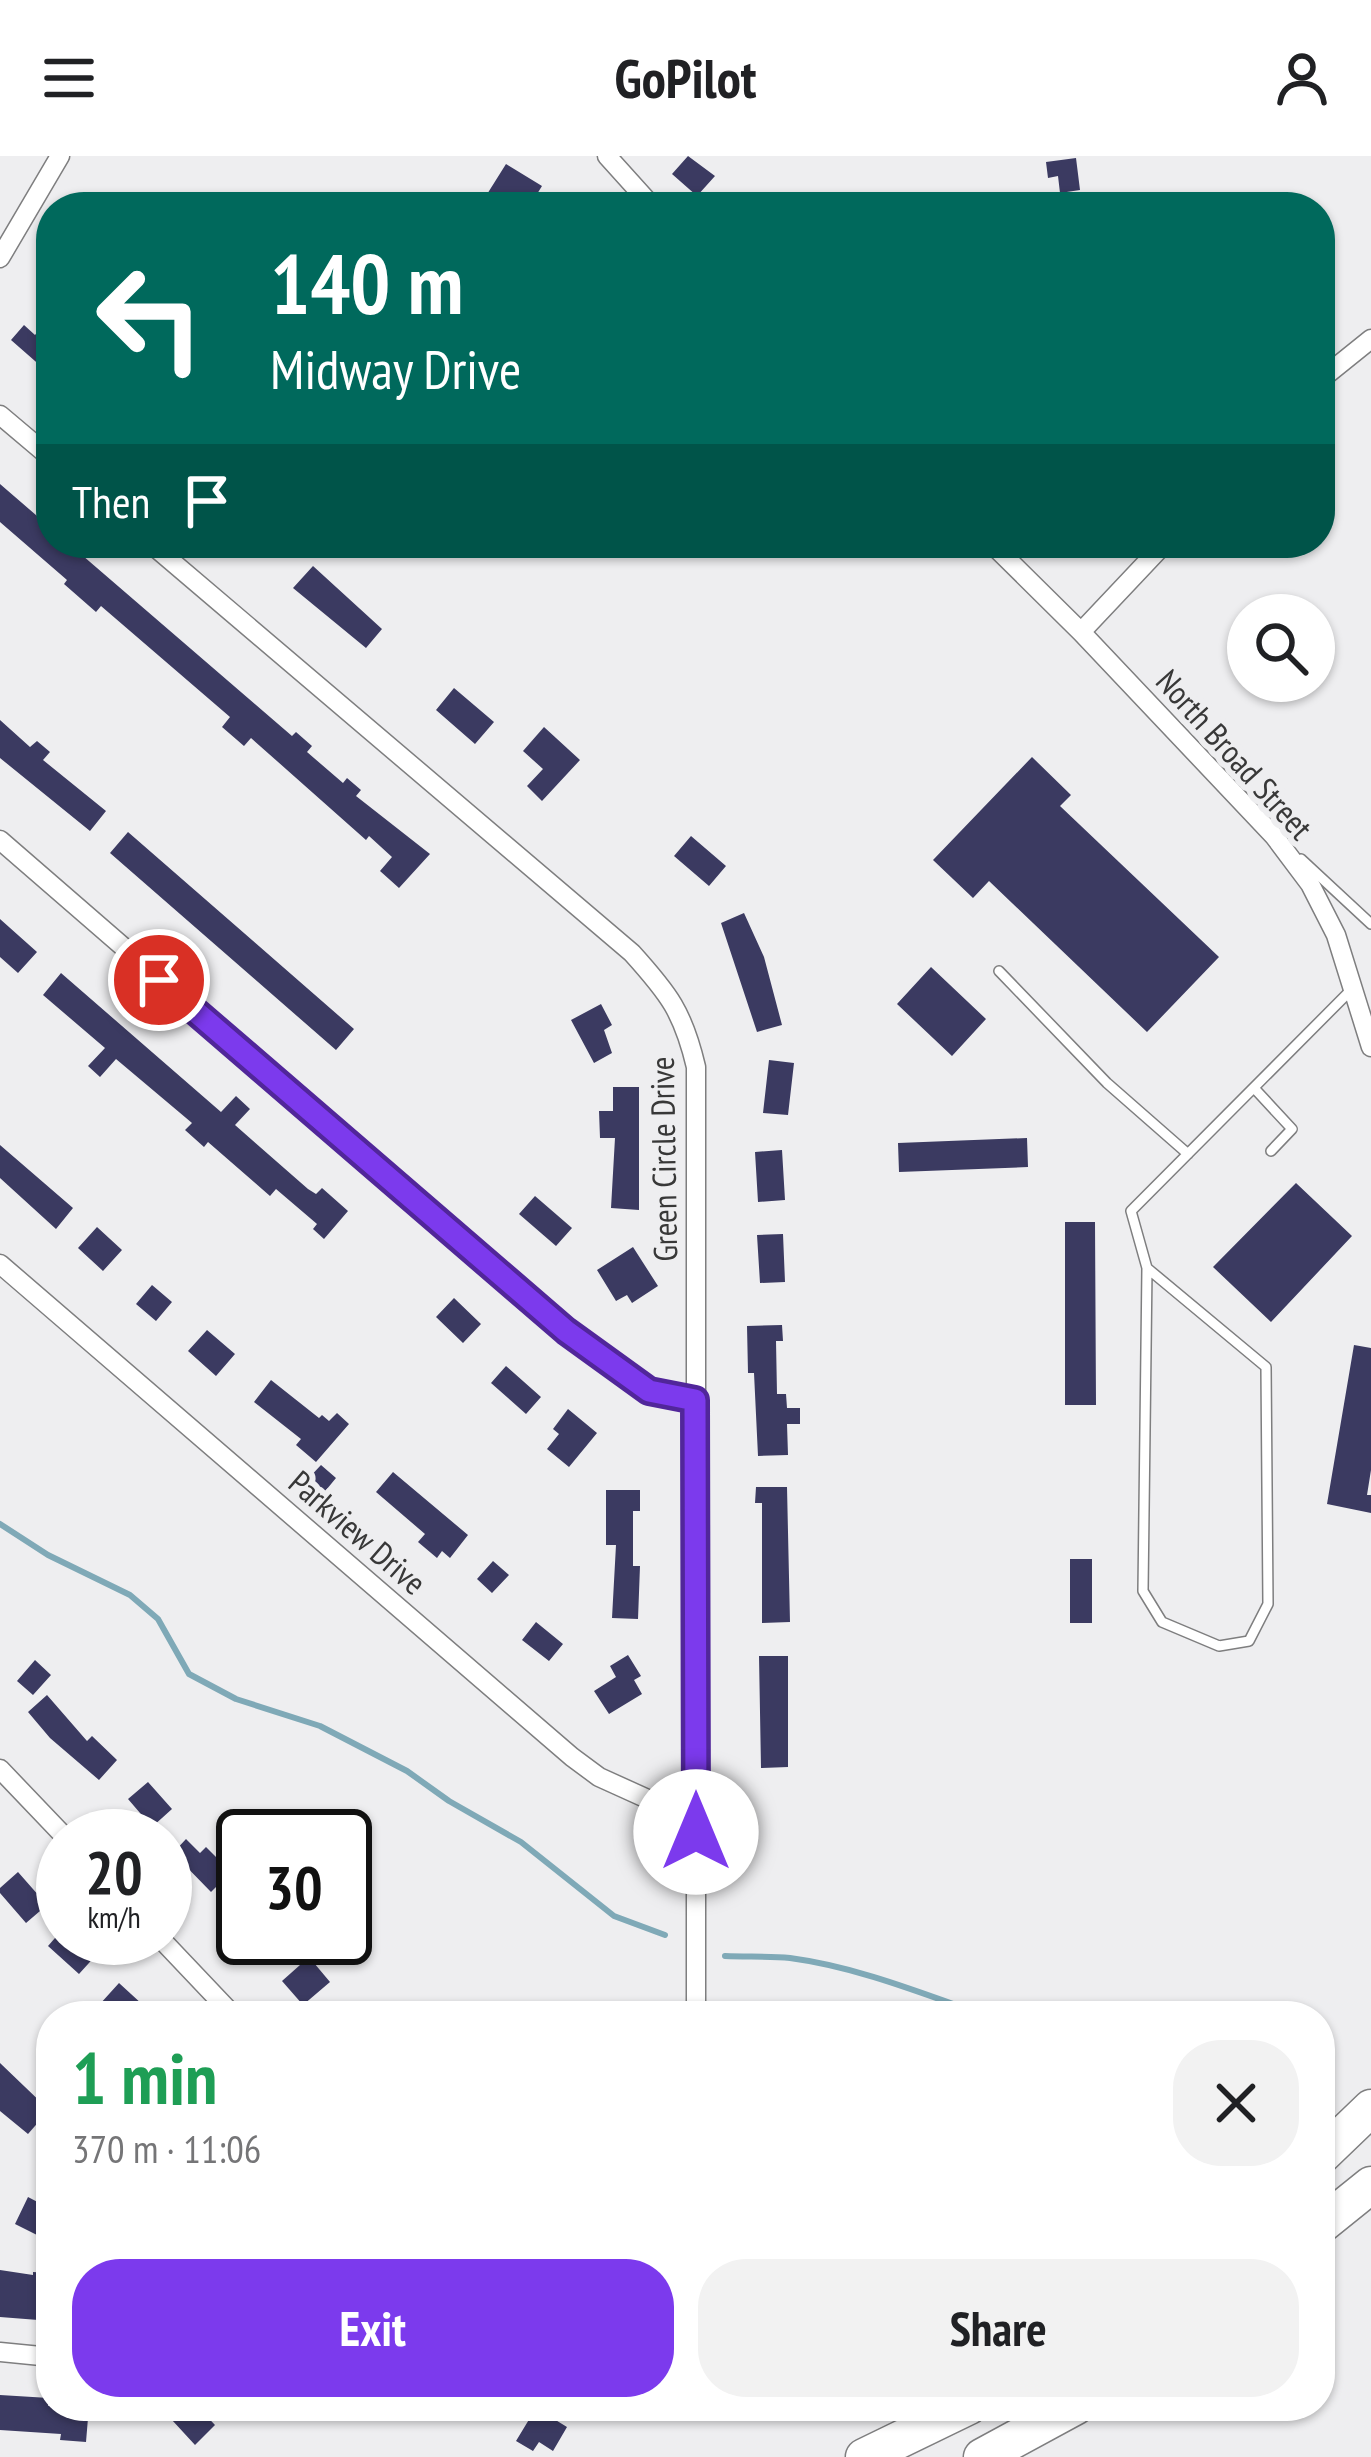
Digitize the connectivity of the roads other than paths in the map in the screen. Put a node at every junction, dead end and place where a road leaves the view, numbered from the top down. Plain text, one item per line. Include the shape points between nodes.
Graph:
1 (61, 156) edge
2 (607, 156) edge
3 (39, 192) edge
4 (639, 192) edge
5 (36, 198) edge
6 (0, 258) edge
7 (1371, 339) edge
8 (1335, 368) edge
9 (0, 415) edge
10 (36, 445) edge
11 (168, 558) edge
12 (1006, 558) edge
13 (1152, 558) edge
14 (1082, 632) junction
15 (1274, 836) junction
16 (0, 840) edge
17 (1371, 923) edge
18 (999, 970) dead end
19 (1353, 988) junction
20 (1371, 1047) edge
21 (1254, 1088) junction
22 (1271, 1151) dead end
23 (1189, 1154) junction
24 (0, 1264) edge
25 (1147, 1268) junction
26 (695, 1400) junction
27 (0, 1769) edge
28 (697, 1795) junction
29 (38, 1809) edge
30 (186, 1965) edge
31 (220, 2001) edge
32 (696, 2001) edge
33 (1371, 2108) edge
34 (1335, 2143) edge
35 (1371, 2185) edge
36 (1335, 2214) edge
37 (0, 2353) edge
38 (36, 2356) edge
39 (938, 2421) edge
40 (1048, 2421) edge
41 (864, 2457) edge
42 (982, 2457) edge

1 - 3 street
2 - 4 street
5 - 6 street
7 - 8 street
9 - 10 street
11 - 26 street, Green Circle Drive via 632,952 667,992 696,1067
12 - 14 street, North Broad Street
13 - 14 street
14 - 15 street, North Broad Street
15 - 17 lane
15 - 19 street, North Broad Street via 1328,918
16 - 26 street via 566,1331 649,1391
18 - 23 lane via 1107,1083
19 - 20 street, North Broad Street
19 - 21 lane
21 - 22 lane via 1292,1129
21 - 23 lane
23 - 25 lane via 1131,1211
24 - 28 street, Parkview Drive via 599,1777 652,1801
25 - 25 lane via 1143,1591 1162,1622 1219,1646 1249,1641 1268,1604 1265,1367
26 - 28 street, Green Circle Drive
27 - 29 street
28 - 32 street, Green Circle Drive
30 - 31 street
33 - 34 highway
35 - 36 highway
37 - 38 street
39 - 41 highway
40 - 42 highway

